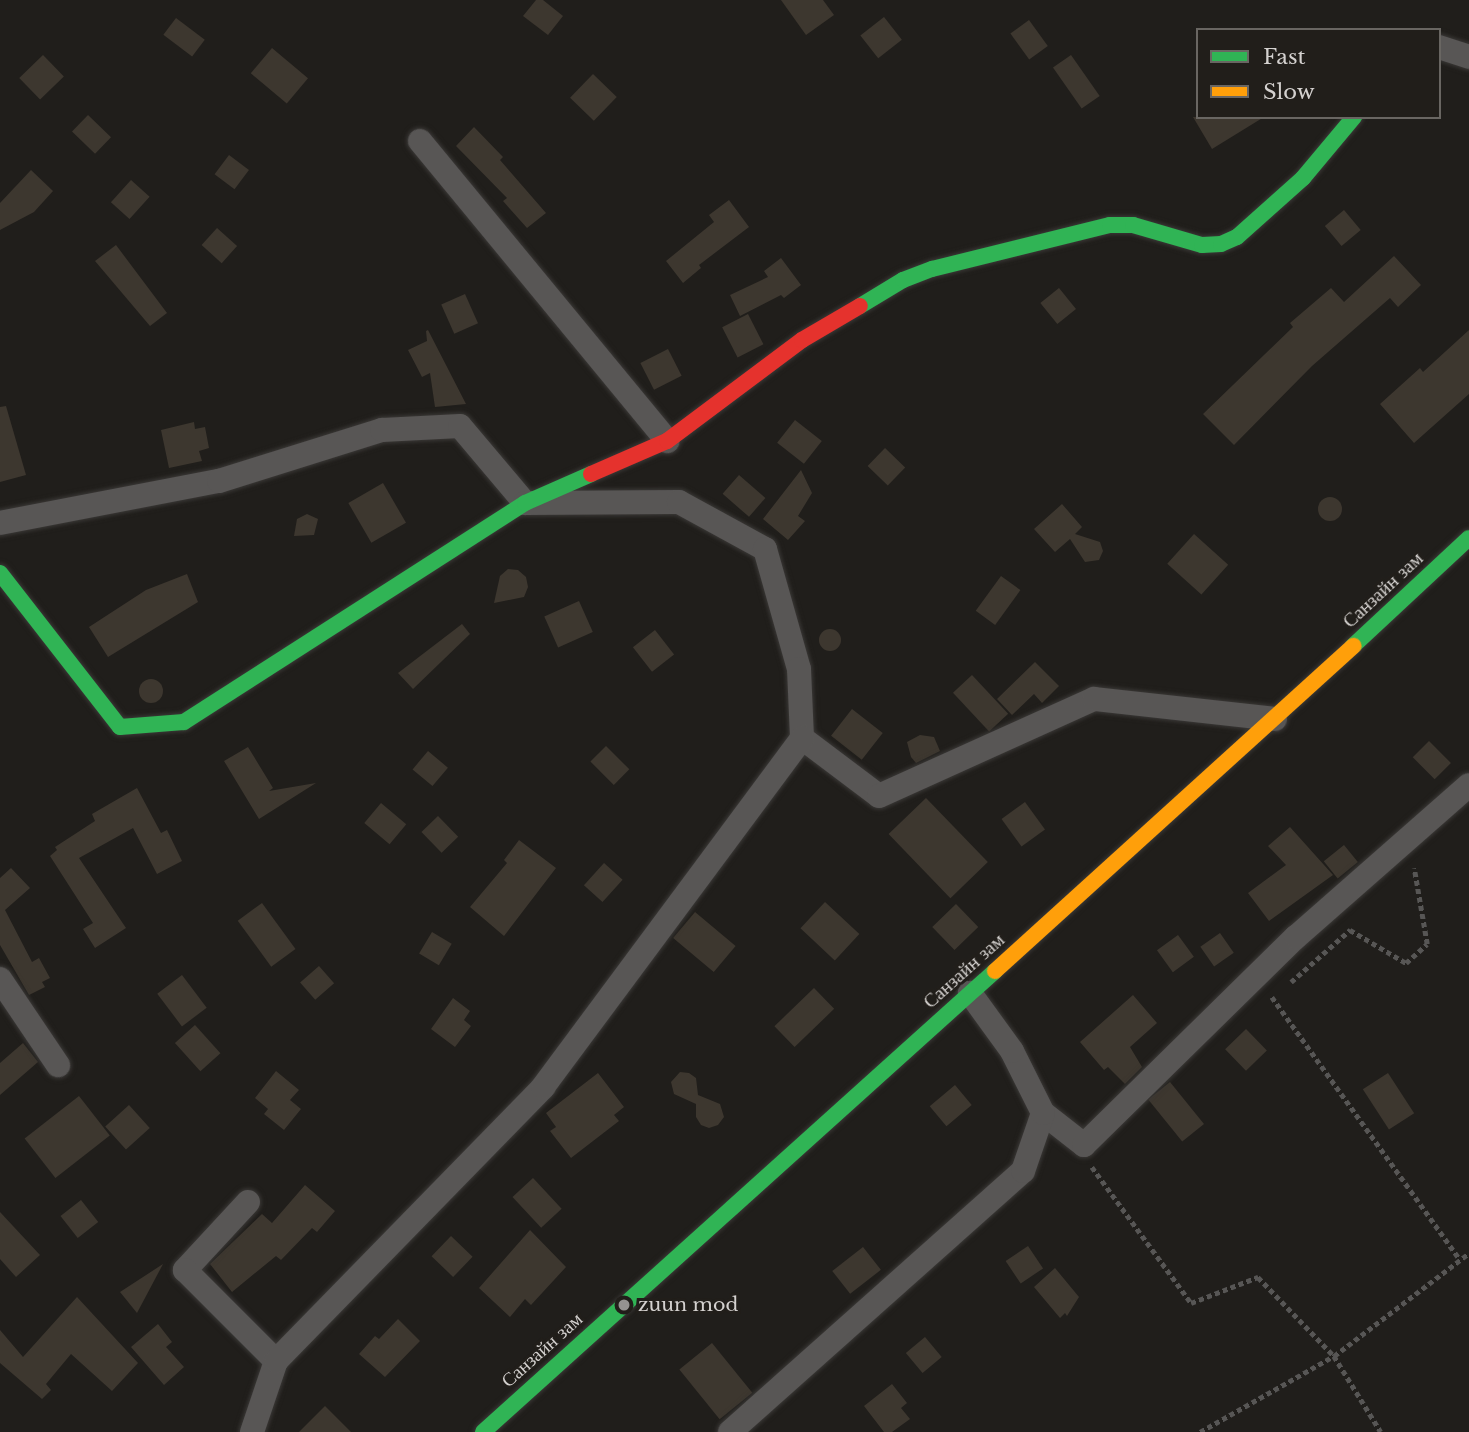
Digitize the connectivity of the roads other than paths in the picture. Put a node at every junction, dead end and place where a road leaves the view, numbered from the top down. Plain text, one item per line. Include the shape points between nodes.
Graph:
1 (1441, 47) edge
2 (1469, 57) edge
3 (1352, 119) edge
4 (420, 141) dead end
5 (667, 441) junction
6 (525, 503) junction
7 (0, 523) edge
8 (1469, 538) edge
9 (0, 573) edge
10 (1275, 719) junction
11 (803, 738) junction
12 (1469, 785) edge
13 (0, 979) edge
14 (970, 993) junction
15 (58, 1065) dead end
16 (1043, 1113) junction
17 (248, 1202) dead end
18 (276, 1361) junction
19 (252, 1432) edge
20 (483, 1432) edge
21 (730, 1432) edge

1 - 2 street
3 - 5 street via 1303,178 1229,240 1202,245 1133,225 1110,225 932,269 903,280 802,340
4 - 5 street
5 - 6 street
6 - 7 street via 460,426 382,429 219,481
6 - 9 street via 184,722 120,727
6 - 11 street via 679,502 765,549 799,669
8 - 10 street, Санзайн зам
10 - 11 street via 1094,699 879,796
10 - 14 street, Санзайн зам
11 - 18 street via 543,1087
12 - 16 street via 1296,937 1084,1145
13 - 15 street
14 - 16 street via 1012,1051
14 - 20 street, Санзайн зам
16 - 21 street via 1023,1171
17 - 18 street via 185,1270
18 - 19 street

